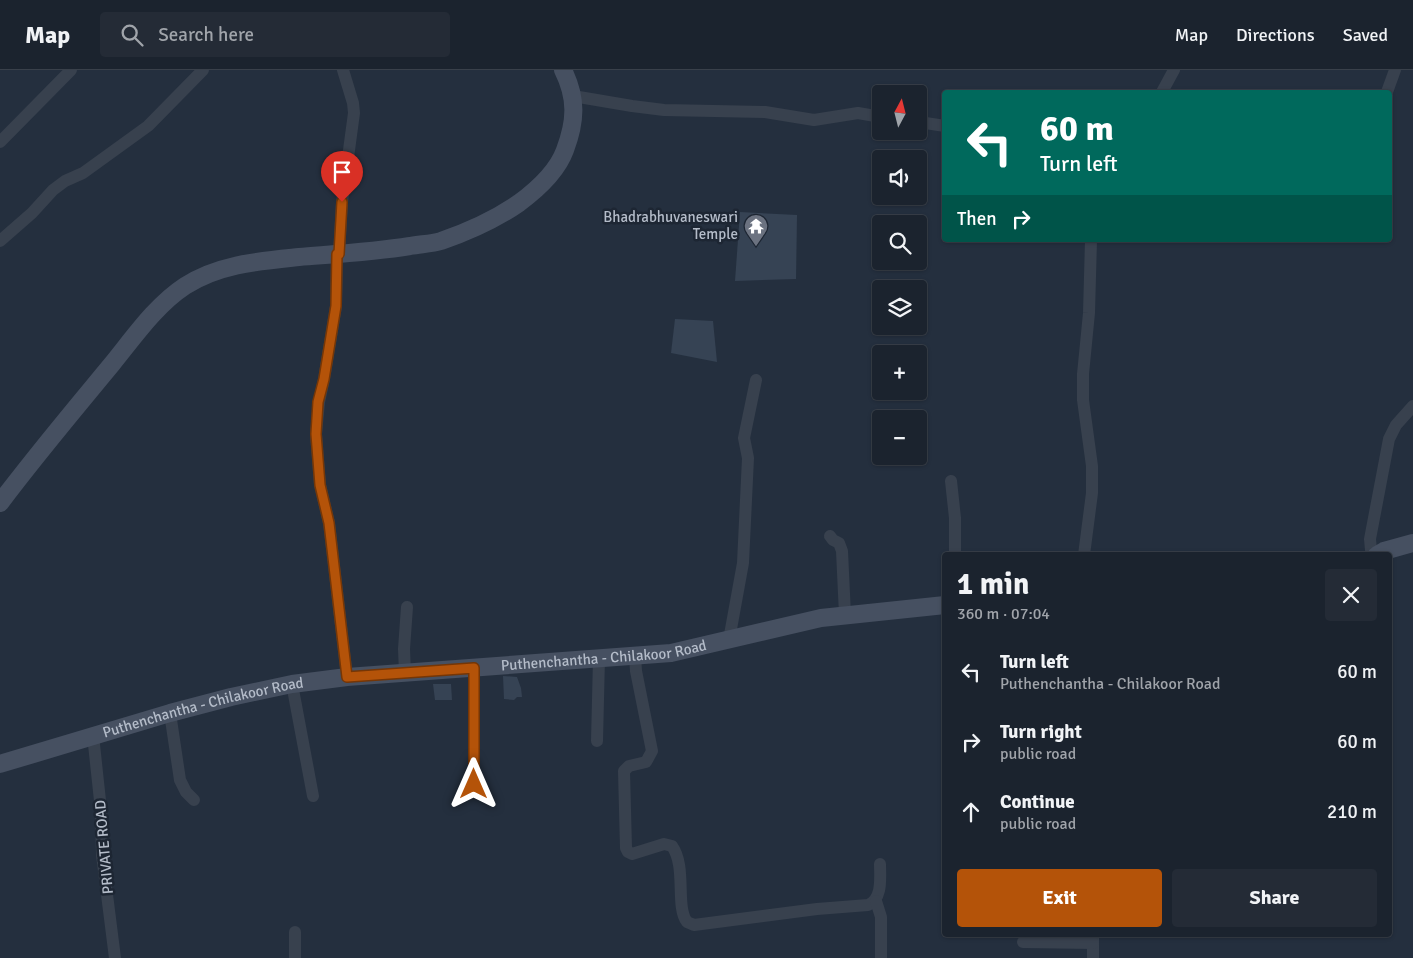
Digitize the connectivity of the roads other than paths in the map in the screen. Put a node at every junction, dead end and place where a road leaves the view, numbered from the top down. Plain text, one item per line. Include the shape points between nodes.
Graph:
1 (71, 70) edge
2 (203, 70) edge
3 (343, 70) edge
4 (563, 70) edge
5 (1174, 70) edge
6 (1395, 70) edge
7 (1163, 90) edge
8 (1388, 90) edge
9 (573, 96) junction
10 (872, 115) edge
11 (928, 123) edge
12 (942, 126) edge
13 (0, 142) edge
14 (0, 241) edge
15 (1091, 242) edge
16 (338, 254) junction
17 (756, 380) dead end
18 (1413, 406) edge
19 (951, 481) dead end
20 (0, 503) edge
21 (830, 536) dead end
22 (1413, 543) edge
23 (955, 552) edge
24 (1084, 552) edge
25 (1374, 552) edge
26 (1382, 552) edge
27 (942, 605) edge
28 (407, 607) dead end
29 (846, 615) junction
30 (729, 640) junction
31 (635, 656) junction
32 (599, 658) junction
33 (474, 668) junction
34 (405, 673) junction
35 (347, 677) junction
36 (292, 684) junction
37 (170, 713) junction
38 (93, 735) junction
39 (597, 741) dead end
40 (0, 764) edge
41 (474, 784) dead end
42 (313, 796) dead end
43 (194, 800) dead end
44 (880, 864) dead end
45 (876, 901) junction
46 (295, 932) dead end
47 (1093, 939) edge
48 (1023, 942) dead end
49 (115, 958) edge
50 (295, 958) edge
51 (881, 958) edge
52 (1093, 958) edge

1 - 13 street
2 - 14 street via 148,126 83,173 53,190
3 - 16 street via 354,113
4 - 9 main road
5 - 7 street
6 - 8 street
9 - 10 street via 664,110 765,112 814,120 858,113
9 - 16 main road via 573,128 558,166 534,192 509,210 440,241
11 - 12 street
15 - 24 street via 1083,400 1092,466 1092,493
16 - 20 main road via 229,267 185,286 142,327
16 - 35 street via 336,306 318,402 316,434
17 - 30 street via 744,438 748,458 743,563
18 - 25 street via 1396,425 1389,439 1370,538
19 - 23 street
21 - 29 street via 840,544 842,551
22 - 26 main road
27 - 29 main road, Puthenchantha - Chilakoor Road
28 - 34 street
29 - 30 main road, Puthenchantha - Chilakoor Road
30 - 31 main road, Puthenchantha - Chilakoor Road via 671,653
31 - 32 main road, Puthenchantha - Chilakoor Road
31 - 45 street via 652,751 646,762 629,766 624,772 626,848 632,854 664,844 672,846 678,861 682,910 687,922 694,925 866,906
32 - 33 main road, Puthenchantha - Chilakoor Road
32 - 39 street
33 - 34 main road, Puthenchantha - Chilakoor Road
33 - 41 street
34 - 35 main road, Puthenchantha - Chilakoor Road
35 - 36 main road, Puthenchantha - Chilakoor Road
36 - 37 main road, Puthenchantha - Chilakoor Road
36 - 42 street
37 - 38 main road, Puthenchantha - Chilakoor Road
37 - 43 street via 180,780
38 - 40 main road, Puthenchantha - Chilakoor Road
38 - 49 street, PRIVATE ROAD via 102,855
44 - 45 street
45 - 51 street via 881,917
46 - 50 street
47 - 48 street
47 - 52 street

